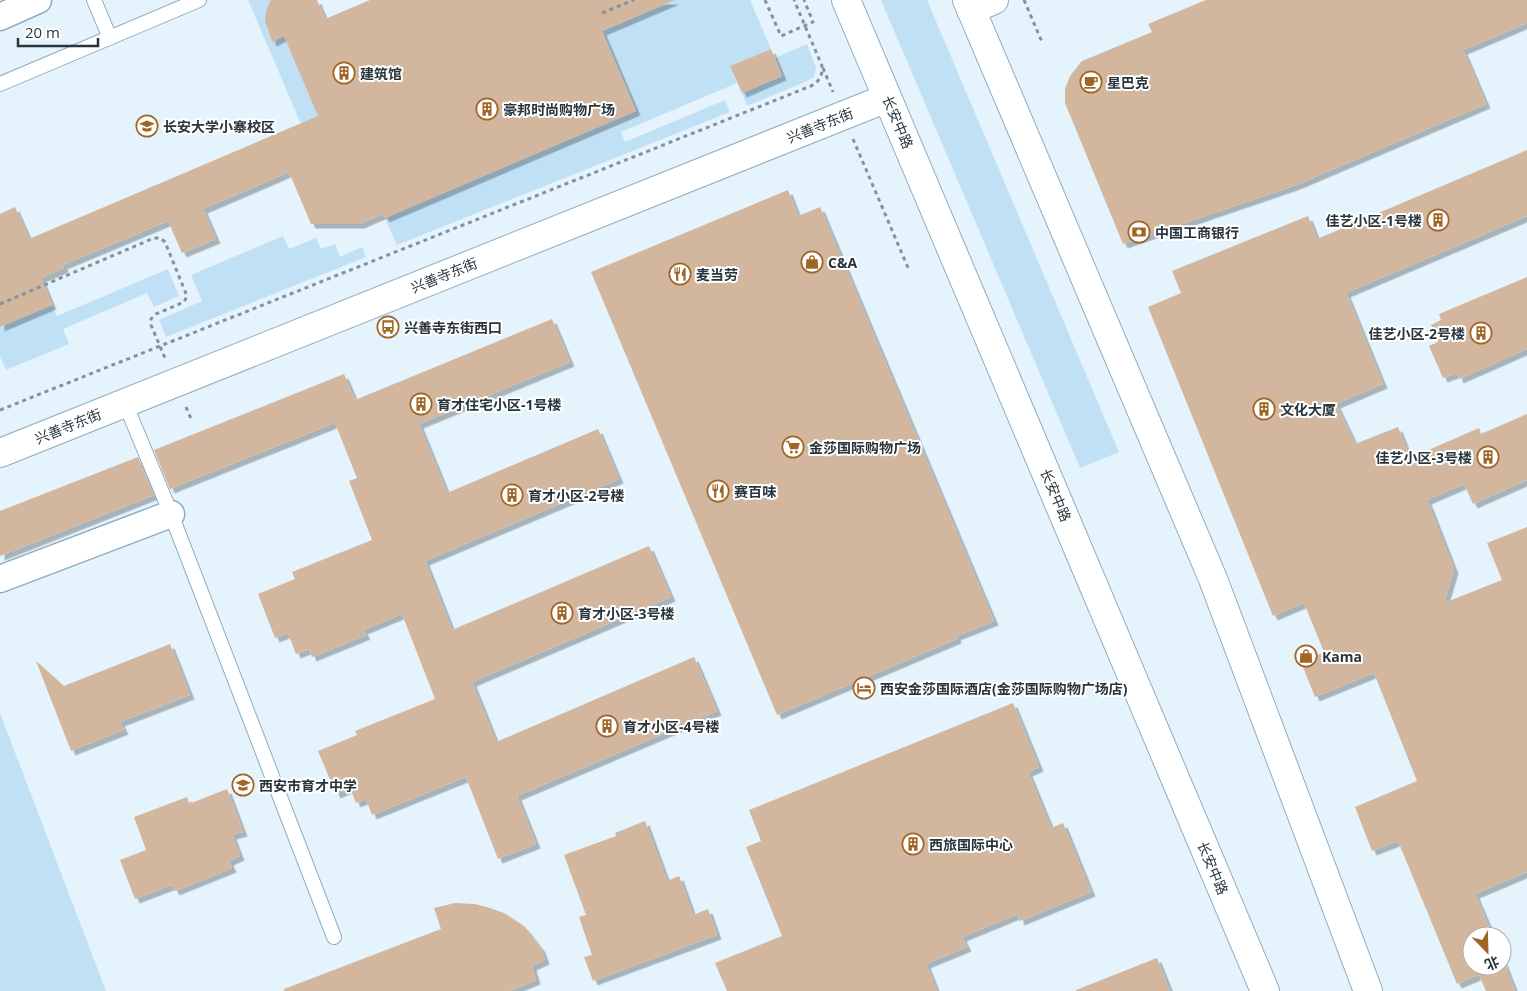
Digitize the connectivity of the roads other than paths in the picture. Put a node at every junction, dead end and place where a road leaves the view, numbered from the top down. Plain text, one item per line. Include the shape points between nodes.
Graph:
1 (38, 0) edge
2 (94, 0) edge
3 (199, 0) edge
4 (846, 0) edge
5 (977, 3) edge
6 (0, 17) edge
7 (110, 38) junction
8 (0, 84) edge
9 (887, 98) junction
10 (125, 403) junction
11 (0, 453) edge
12 (171, 514) junction
13 (0, 579) edge
14 (334, 937) dead end
15 (1264, 991) edge
16 (1368, 991) edge

1 - 6 street
2 - 7 lane
3 - 7 lane
4 - 9 main road, 长安中路
5 - 16 main road via 1213,579
7 - 8 lane
9 - 10 main road, 兴善寺东街
9 - 15 main road, 长安中路
10 - 11 main road, 兴善寺东街
10 - 12 lane
12 - 13 street
12 - 14 lane

